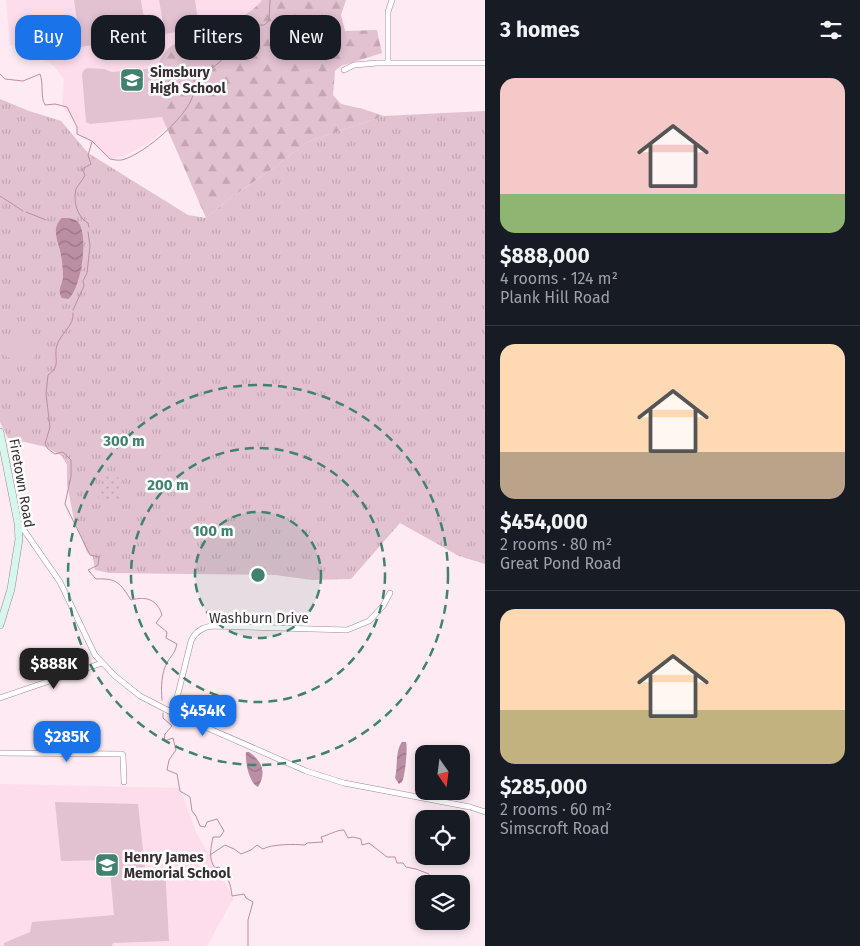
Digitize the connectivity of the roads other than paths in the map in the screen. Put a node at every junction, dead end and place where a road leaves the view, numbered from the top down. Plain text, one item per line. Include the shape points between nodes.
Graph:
1 (392, 0) edge
2 (388, 62) junction
3 (485, 62) edge
4 (344, 70) dead end
5 (0, 432) edge
6 (18, 523) junction
7 (390, 593) dead end
8 (0, 625) edge
9 (102, 663) junction
10 (0, 698) edge
11 (170, 712) junction
12 (0, 753) edge
13 (124, 782) dead end
14 (485, 812) edge

1 - 2 street via 388,12
2 - 3 street
2 - 4 street via 354,65
5 - 6 street, Firetown Road
6 - 8 street, Firetown Road via 14,572
6 - 9 street via 60,582 95,655
7 - 11 street, Washburn Drive via 370,621 346,630 213,626 202,629 194,634
9 - 10 street
9 - 11 street via 140,696
11 - 14 street via 318,776
12 - 13 street via 122,754

